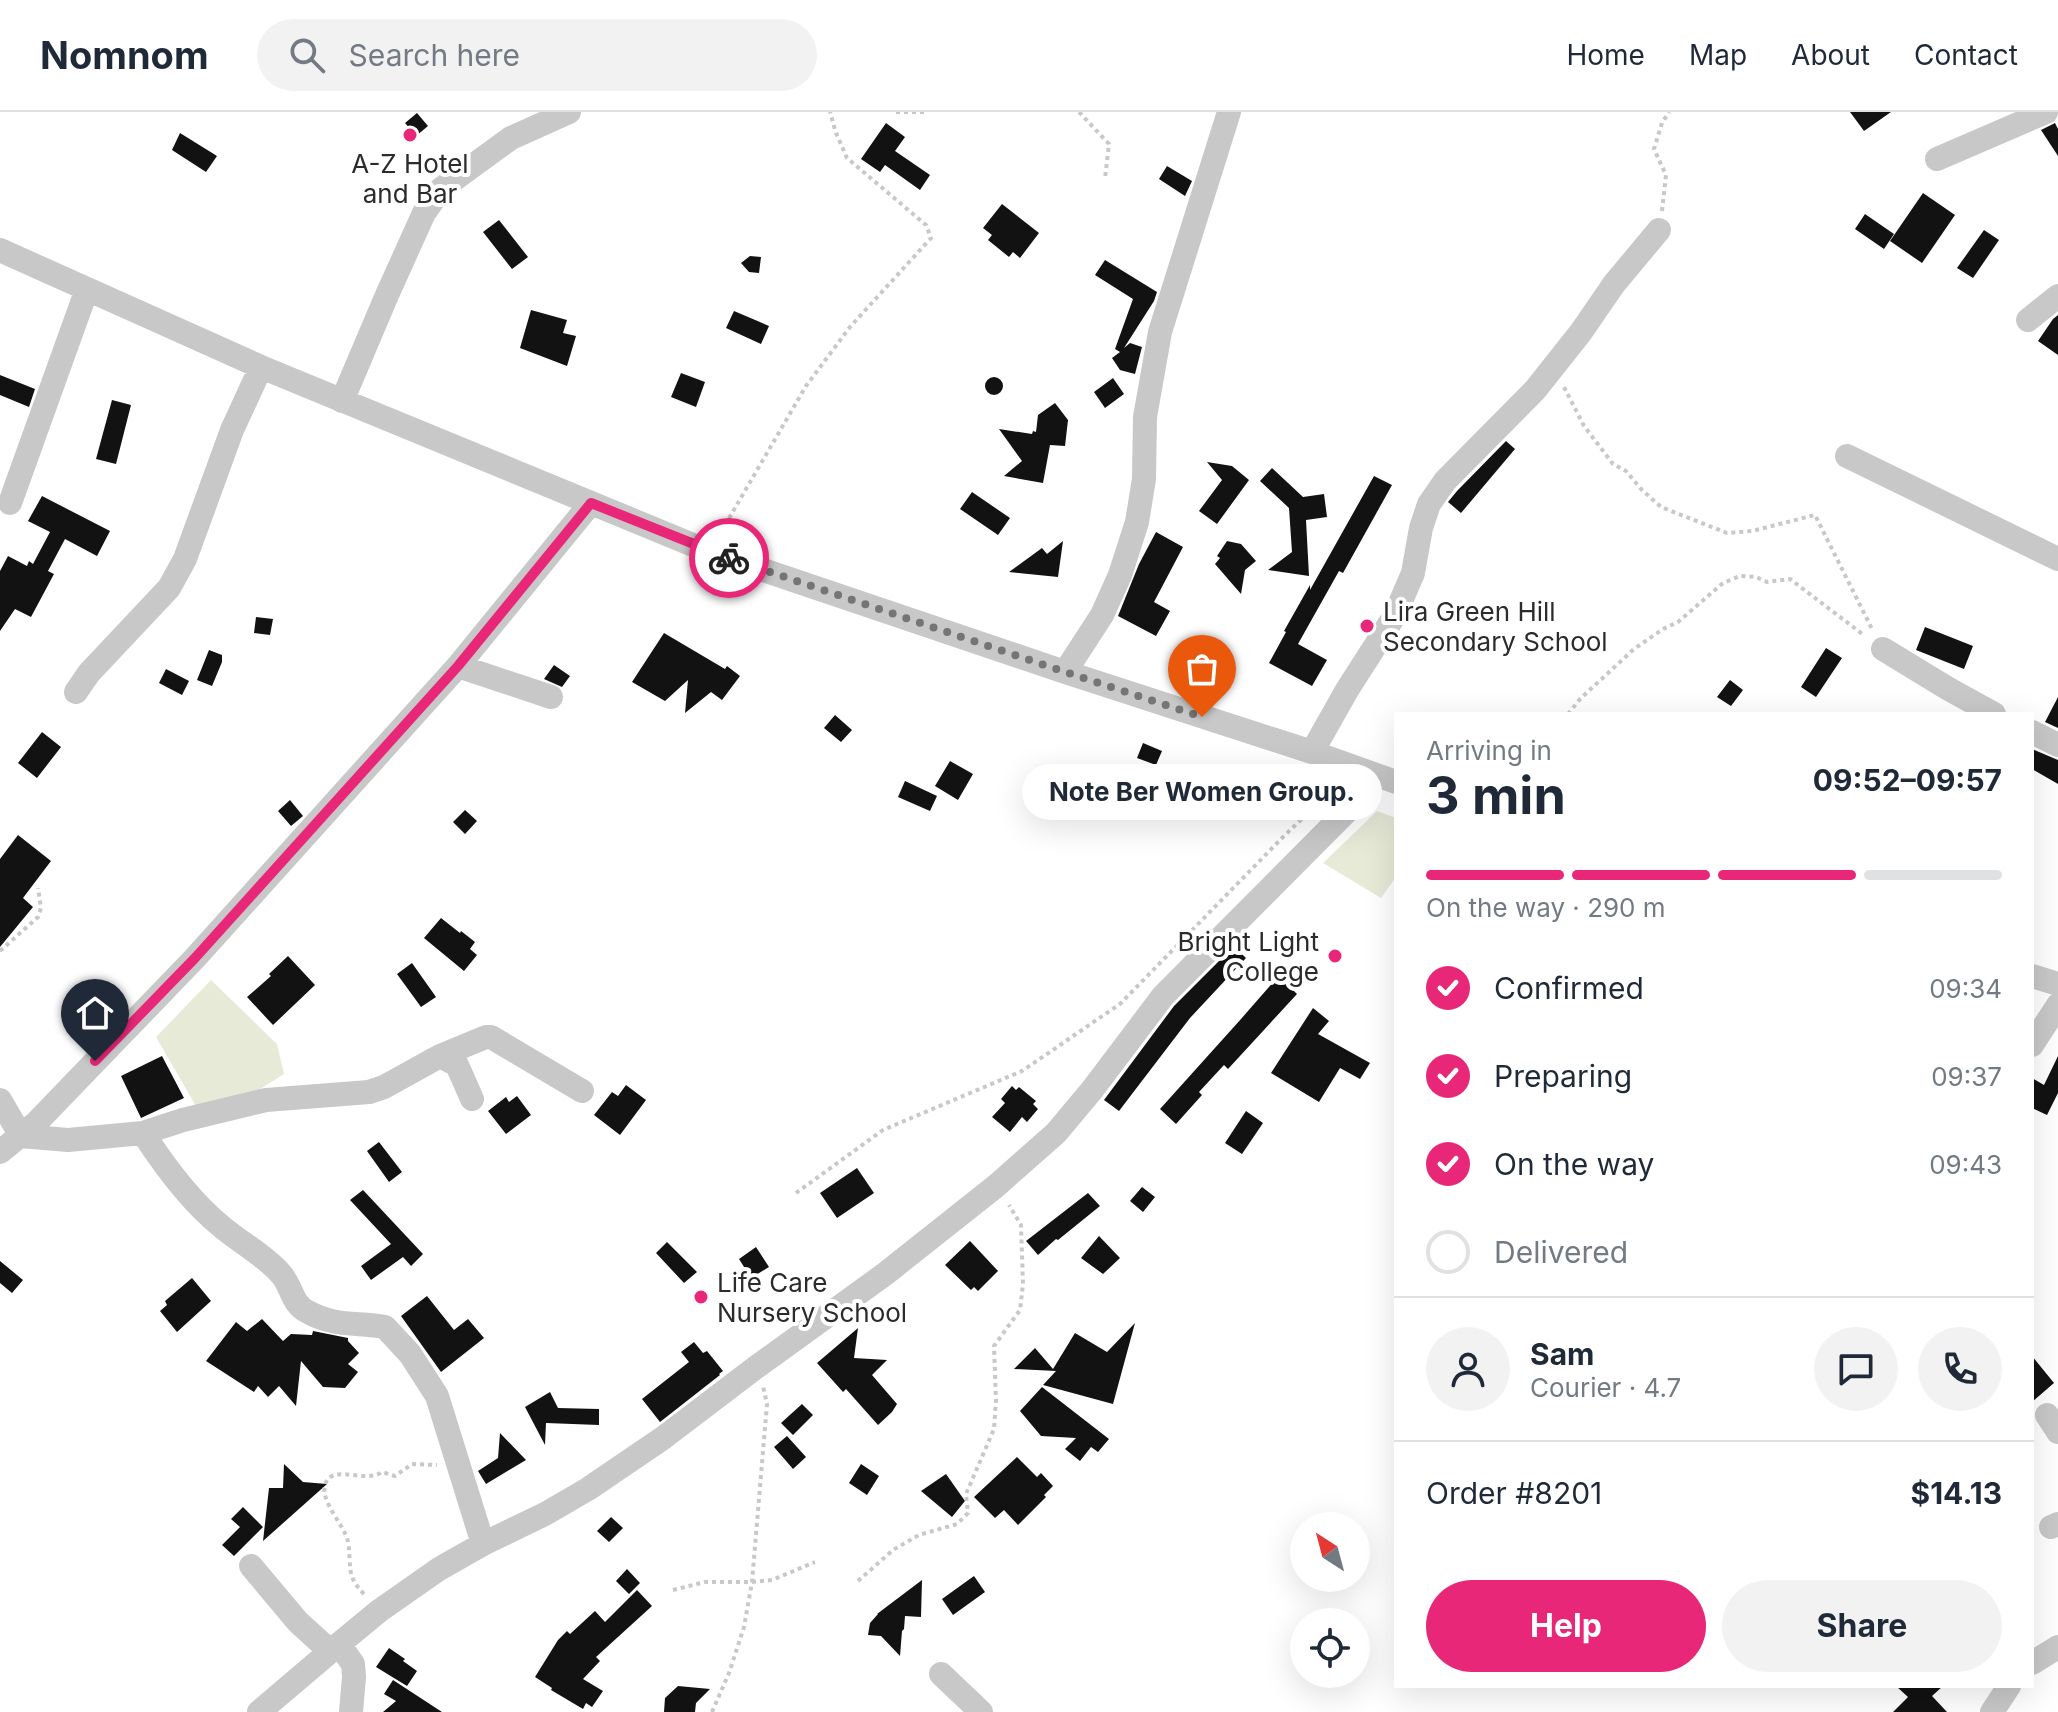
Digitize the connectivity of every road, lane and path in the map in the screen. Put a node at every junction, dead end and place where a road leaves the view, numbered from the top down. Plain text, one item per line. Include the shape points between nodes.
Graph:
1 (830, 112) edge
2 (896, 112) edge
3 (924, 112) edge
4 (1079, 112) edge
5 (1229, 112) edge
6 (1669, 112) edge
7 (2046, 112) edge
8 (563, 113) edge
9 (1937, 159) dead end
10 (1105, 178) dead end
11 (1659, 230) joint
12 (0, 250) edge
13 (87, 289) junction
14 (2058, 296) edge
15 (2028, 320) dead end
16 (261, 367) junction
17 (1554, 367) junction
18 (342, 401) junction
19 (1847, 456) dead end
20 (10, 503) dead end
21 (591, 503) junction
22 (710, 552) junction
23 (2058, 559) edge
24 (1883, 649) junction
25 (458, 666) junction
26 (1065, 672) junction
27 (76, 692) dead end
28 (551, 697) dead end
29 (1570, 712) edge
30 (1990, 712) edge
31 (2034, 733) edge
32 (2058, 745) edge
33 (1312, 752) junction
34 (1386, 780) edge
35 (1351, 807) junction
36 (38, 888) dead end
37 (0, 951) edge
38 (2034, 977) edge
39 (2058, 984) edge
40 (2058, 1005) edge
41 (2034, 1042) edge
42 (440, 1056) junction
43 (582, 1091) dead end
44 (472, 1099) dead end
45 (0, 1100) edge
46 (143, 1133) junction
47 (21, 1136) junction
48 (0, 1152) edge
49 (996, 1186) junction
50 (796, 1193) dead end
51 (755, 1368) junction
52 (462, 1474) junction
53 (483, 1544) junction
54 (815, 1562) dead end
55 (251, 1566) dead end
56 (858, 1581) dead end
57 (752, 1582) junction
58 (673, 1590) dead end
59 (379, 1611) junction
60 (2058, 1647) edge
61 (335, 1648) junction
62 (2034, 1662) edge
63 (941, 1674) dead end
64 (2008, 1688) edge
65 (259, 1712) edge
66 (351, 1712) edge
67 (712, 1712) edge
68 (981, 1712) edge
69 (1992, 1712) edge

1 - 22 path via 847,158 926,225 931,238 850,327 806,386
2 - 3 path
4 - 10 path via 1109,144
5 - 26 street via 1160,332 1145,417 1137,522 1102,615
6 - 11 path via 1654,149 1666,175
7 - 9 street
8 - 18 street via 511,138 441,189 424,213
11 - 17 street
12 - 13 street
13 - 16 street
13 - 20 street
14 - 15 street
16 - 18 street
16 - 27 street via 169,588
17 - 24 path via 1584,426 1613,464 1661,507 1727,533 1815,515
17 - 33 street via 1429,504 1413,573 1395,615
18 - 21 street
19 - 23 street
21 - 22 street
21 - 25 street
22 - 26 street
24 - 29 path via 1790,579 1767,582 1740,576 1634,649
24 - 30 street
25 - 28 street
25 - 47 street via 195,958
26 - 33 street
31 - 32 street
33 - 34 street
34 - 35 street
35 - 49 street via 1163,996 1056,1133
35 - 50 path via 1331,804 1310,811 1120,1004 1022,1071 883,1130
36 - 37 path via 38,917
38 - 39 street
40 - 41 street
42 - 43 street via 491,1037
42 - 44 street via 457,1065
42 - 46 street via 369,1092 266,1100
45 - 47 street
46 - 47 street via 68,1140
46 - 52 street via 198,1204 283,1276 304,1311 336,1323 385,1327 394,1336 437,1396
47 - 48 street
49 - 51 street
49 - 56 path via 1021,1225 1023,1284 1020,1310 994,1346 994,1429 966,1494 968,1513 957,1524 919,1535 893,1550
51 - 53 street via 588,1489
51 - 57 path via 767,1404
52 - 53 street
52 - 59 path via 454,1466 412,1464 395,1476 382,1472 329,1478 325,1500 348,1540 349,1570 355,1585
53 - 59 street
54 - 57 path via 772,1580
55 - 61 street via 298,1622
57 - 58 path via 705,1582
57 - 67 path via 744,1627
59 - 61 street
60 - 62 street
61 - 65 street
61 - 66 street via 353,1664
63 - 68 street
64 - 69 street

